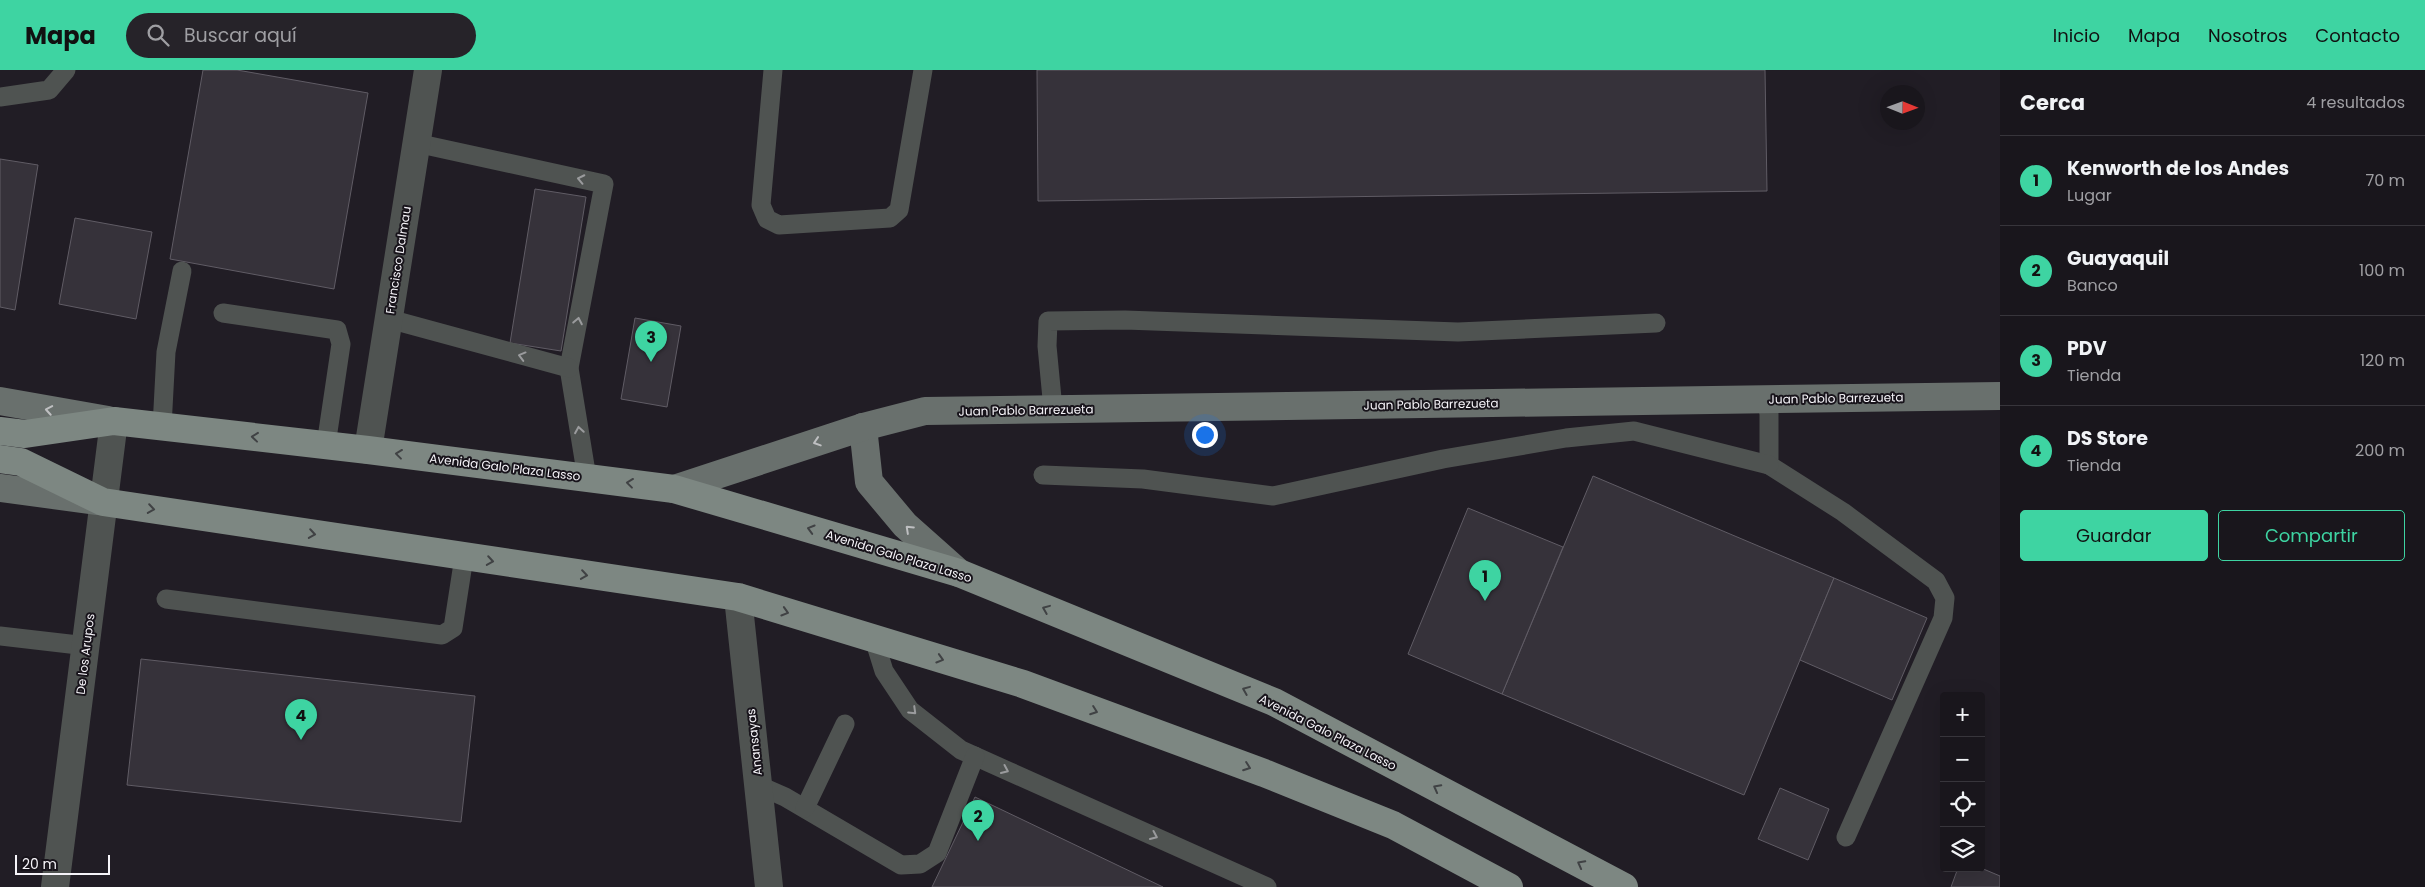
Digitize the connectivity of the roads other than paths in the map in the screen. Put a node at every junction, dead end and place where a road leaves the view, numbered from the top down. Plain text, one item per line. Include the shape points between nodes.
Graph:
1 (66, 70) edge
2 (428, 70) edge
3 (773, 70) edge
4 (923, 70) edge
5 (0, 96) edge
6 (416, 143) junction
7 (182, 271) dead end
8 (223, 313) dead end
9 (389, 319) junction
10 (1656, 323) dead end
11 (569, 368) junction
12 (2000, 396) edge
13 (1766, 399) junction
14 (0, 401) edge
15 (1053, 409) junction
16 (114, 421) junction
17 (162, 427) junction
18 (864, 427) junction
19 (0, 431) edge
20 (326, 445) junction
21 (368, 450) junction
22 (0, 459) edge
23 (1769, 465) junction
24 (1043, 475) dead end
25 (587, 478) junction
26 (0, 488) edge
27 (674, 489) junction
28 (103, 502) junction
29 (464, 557) junction
30 (959, 573) junction
31 (738, 598) junction
32 (166, 599) dead end
33 (0, 636) edge
34 (874, 639) junction
35 (86, 646) junction
36 (844, 724) dead end
37 (974, 756) junction
38 (758, 785) junction
39 (805, 808) junction
40 (1846, 837) dead end
41 (55, 887) edge
42 (769, 887) edge
43 (1267, 887) edge
44 (1509, 887) edge
45 (1624, 887) edge

1 - 5 lane via 49,90
2 - 6 street, Francisco Dalmau
3 - 4 lane via 761,205 767,219 779,225 890,218 899,210
6 - 9 street, Francisco Dalmau
11 -> 6 lane via 604,184
7 - 17 lane via 166,352
8 - 20 lane via 337,330 341,344
11 -> 9 lane
9 - 21 street, Francisco Dalmau
10 - 15 lane via 1458,332 1125,320 1048,321
25 -> 11 lane
12 - 13 main road, Juan Pablo Barrezueta
13 - 15 main road, Juan Pablo Barrezueta
13 - 23 lane
16 -> 14 main road, Avenida Galo Plaza Lasso
15 - 18 main road, Juan Pablo Barrezueta via 925,411
16 - 17 main road, Avenida Galo Plaza Lasso
16 - 19 main road, Avenida Galo Plaza Lasso via 25,434
16 - 28 street, De los Arupos
20 -> 17 main road, Avenida Galo Plaza Lasso
18 -> 27 main road, Juan Pablo Barrezueta
30 -> 18 main road via 905,525 869,482
20 - 21 main road, Avenida Galo Plaza Lasso
25 -> 21 main road, Avenida Galo Plaza Lasso
22 - 28 main road via 21,462
23 - 24 lane via 1634,431 1566,438 1443,459 1273,496 1143,479
23 - 40 lane via 1843,512 1936,581 1945,598 1943,618
27 -> 25 main road, Avenida Galo Plaza Lasso
26 - 28 main road
30 -> 27 main road, Avenida Galo Plaza Lasso
28 -> 29 main road
28 - 35 street, De los Arupos
29 -> 31 main road
29 - 32 lane via 453,628 442,635
45 -> 30 main road, Avenida Galo Plaza Lasso via 1274,702
31 -> 34 main road
31 - 38 street, Anansayas
33 - 35 lane
34 -> 37 lane via 884,671 910,710 961,750
34 -> 44 main road via 1023,684 1264,773 1393,825
35 - 41 street, De los Arupos
36 - 39 lane
37 - 39 lane via 937,853 920,864 901,865
37 -> 43 lane
38 - 39 lane
38 - 42 street, Anansayas

